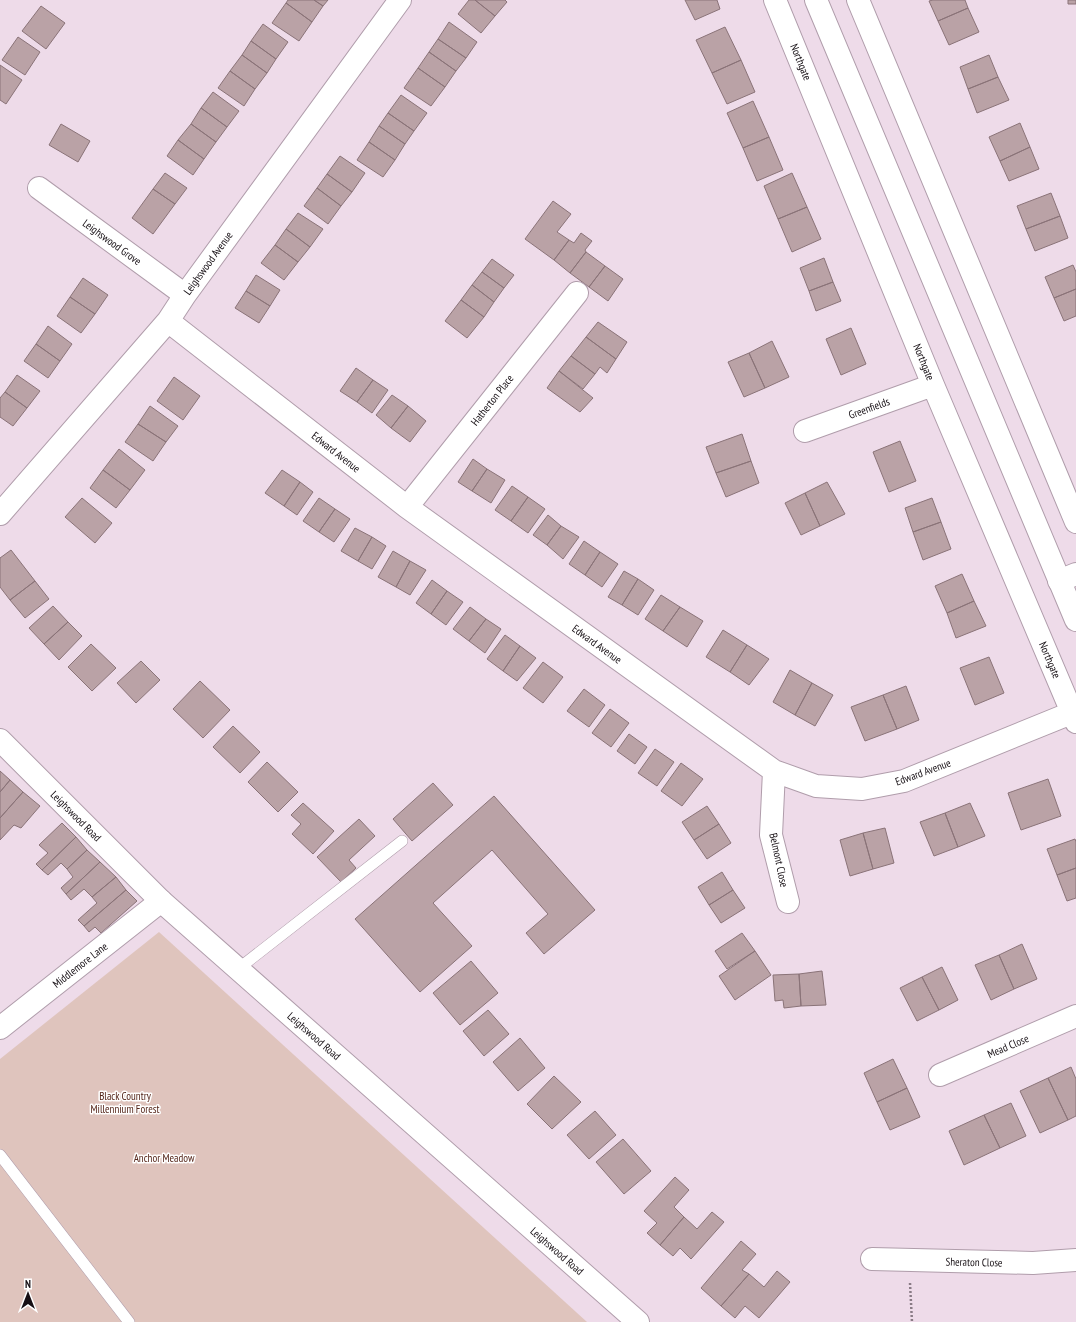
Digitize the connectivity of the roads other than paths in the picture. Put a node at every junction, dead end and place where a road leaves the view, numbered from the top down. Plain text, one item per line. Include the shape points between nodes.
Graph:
1 (400, 0) edge
2 (775, 0) edge
3 (816, 0) edge
4 (858, 0) edge
5 (39, 188) dead end
6 (577, 293) dead end
7 (184, 295) junction
8 (168, 321) junction
9 (933, 385) junction
10 (805, 432) dead end
11 (407, 507) junction
12 (0, 514) edge
13 (1076, 522) edge
14 (1068, 578) edge
15 (1076, 620) edge
16 (1075, 716) edge
17 (0, 740) edge
18 (774, 771) junction
19 (402, 841) dead end
20 (161, 901) junction
21 (788, 902) dead end
22 (238, 969) junction
23 (1076, 1016) edge
24 (0, 1028) edge
25 (940, 1075) dead end
26 (0, 1155) edge
27 (872, 1259) dead end
28 (1076, 1260) edge
29 (129, 1322) edge
30 (638, 1322) edge

1 - 7 street, Leighswood Avenue
2 - 9 street, Northgate
3 - 14 street
4 - 13 street
5 - 7 street, Leighswood Grove
6 - 11 street, Hatherton Place
7 - 8 street, Leighswood Avenue
8 - 11 street, Edward Avenue
8 - 12 street, Leighswood Avenue
9 - 10 street, Greenfields
9 - 16 street, Northgate
11 - 18 street, Edward Avenue
14 - 15 street
16 - 18 street, Edward Avenue via 904,781 862,789 816,786
17 - 20 street, Leighswood Road
18 - 21 street, Belmont Close via 771,835
19 - 22 lane
20 - 22 street, Leighswood Road
20 - 24 street, Middlemore Lane
22 - 30 street, Leighswood Road
23 - 25 street, Mead Close
26 - 29 lane
27 - 28 street, Sheraton Close via 1033,1263

